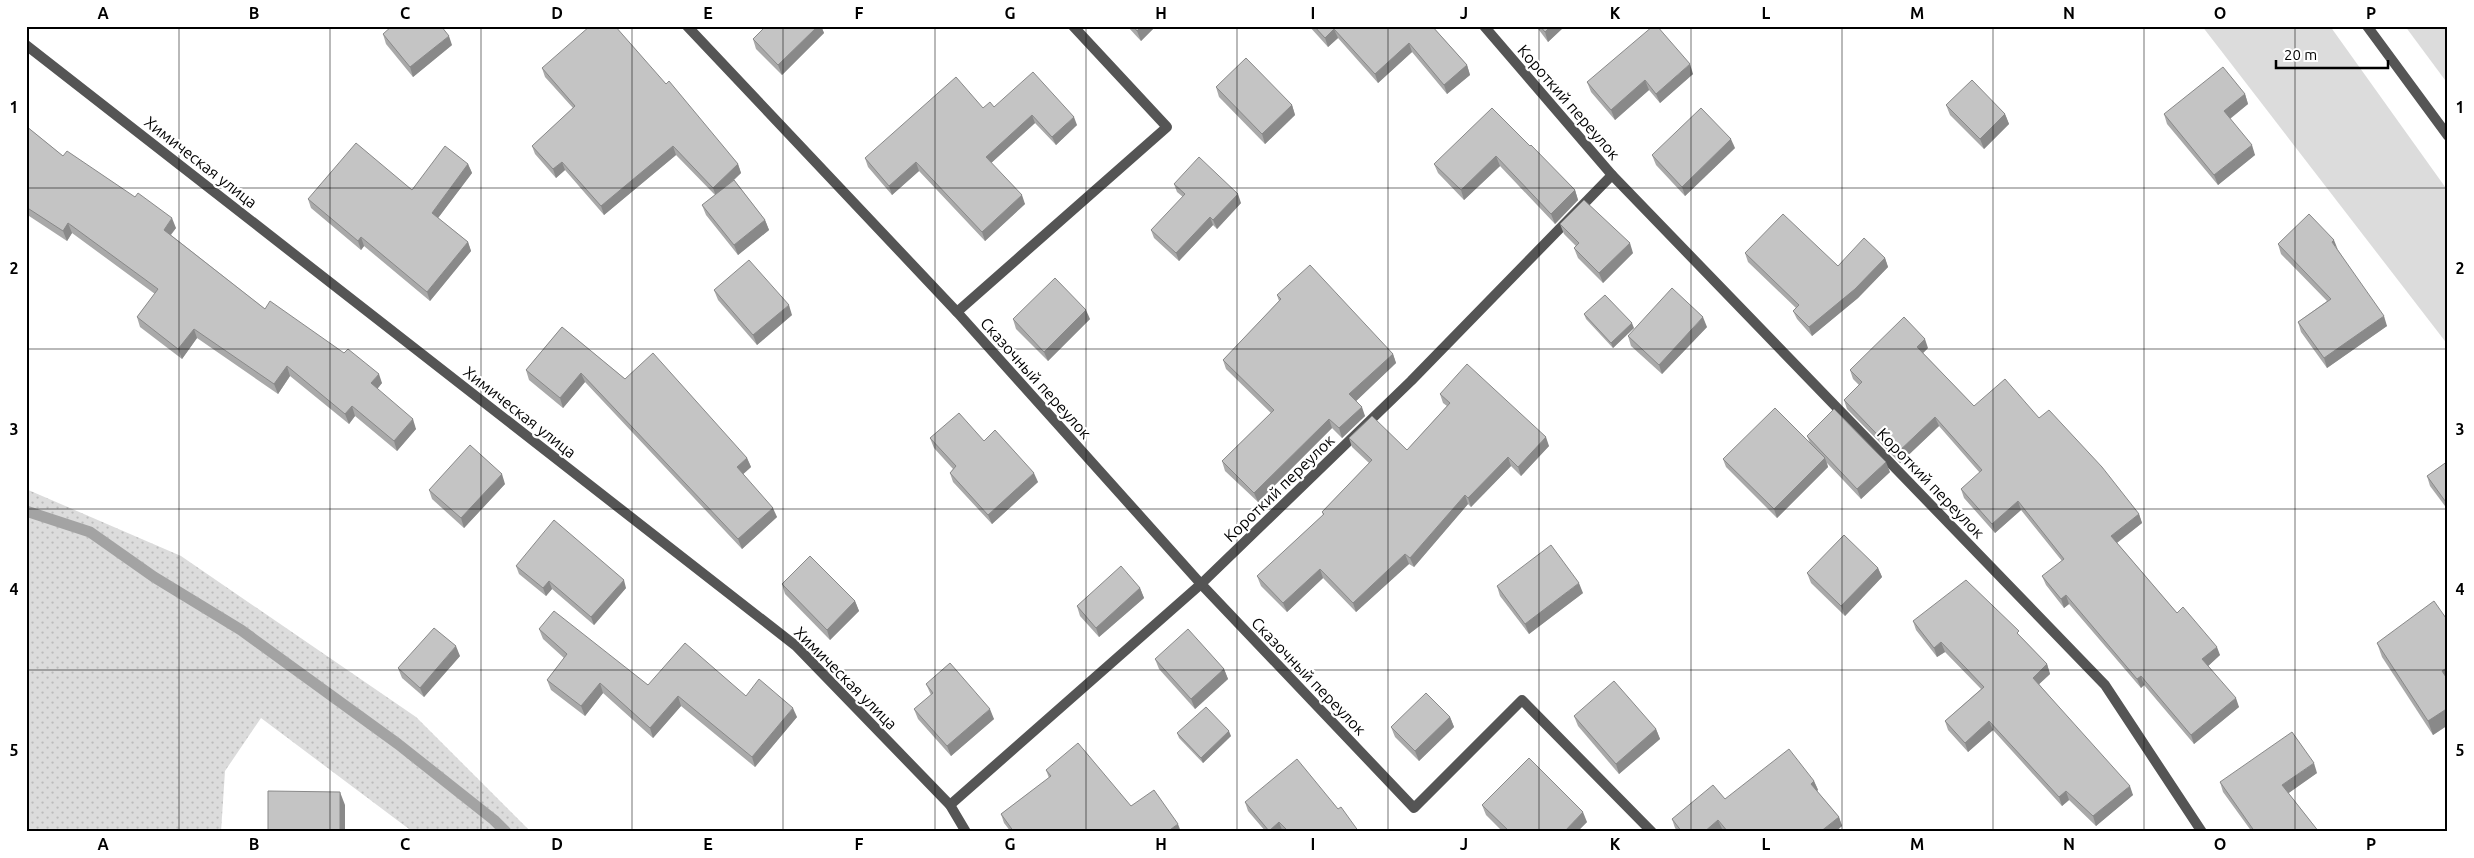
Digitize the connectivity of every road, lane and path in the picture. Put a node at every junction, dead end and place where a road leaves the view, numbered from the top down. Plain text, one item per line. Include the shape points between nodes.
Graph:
1 (687, 26) edge
2 (1074, 26) edge
3 (1484, 26) edge
4 (2366, 26) edge
5 (26, 45) edge
6 (2448, 136) edge
7 (1612, 175) junction
8 (957, 312) junction
9 (1201, 584) junction
10 (950, 805) junction
11 (966, 832) edge
12 (1652, 832) edge
13 (2202, 832) edge

1 - 8 street, Сказочный переулок
2 - 8 street, Сказочный переулок via 1167,127
3 - 7 street, Короткий переулок
4 - 6 street
5 - 10 street, Химическая улица via 796,646
7 - 9 street, Короткий переулок via 1411,381
7 - 13 street, Короткий переулок via 2105,685
8 - 9 street, Сказочный переулок
9 - 10 street, Короткий переулок
9 - 12 street, Сказочный переулок via 1414,808 1522,700
10 - 11 street, Химическая улица

